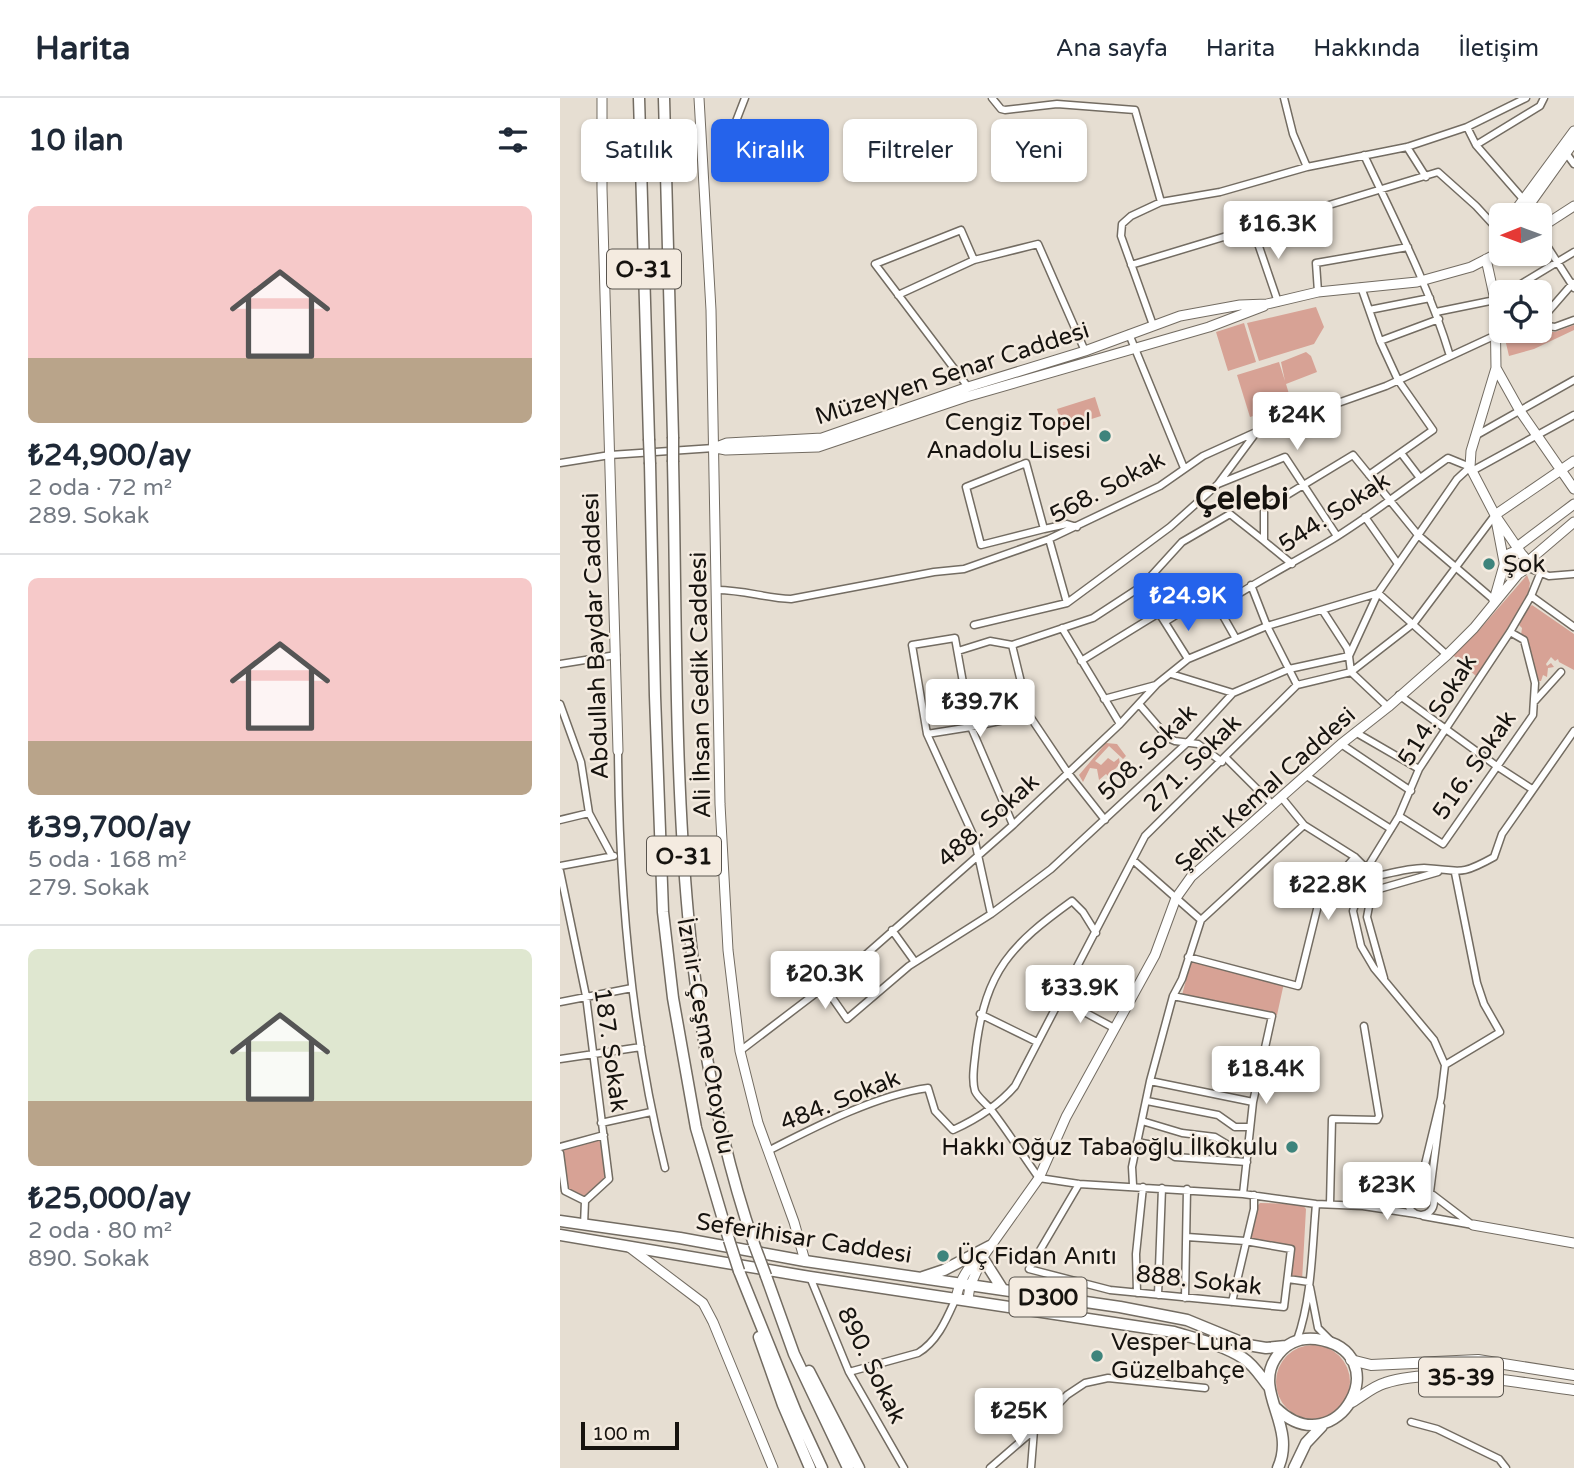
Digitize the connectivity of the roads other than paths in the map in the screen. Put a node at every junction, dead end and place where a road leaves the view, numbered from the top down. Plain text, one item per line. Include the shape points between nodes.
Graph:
1 (602, 98) edge
2 (639, 98) edge
3 (664, 98) edge
4 (699, 98) edge
5 (745, 98) edge
6 (992, 98) edge
7 (1284, 98) edge
8 (1526, 98) edge
9 (1544, 98) edge
10 (737, 119) edge
11 (1467, 127) junction
12 (1574, 131) edge
13 (1574, 142) edge
14 (1476, 145) junction
15 (1407, 146) junction
16 (1566, 153) junction
17 (1364, 155) junction
18 (1574, 164) edge
19 (1307, 167) junction
20 (1426, 177) junction
21 (1381, 190) junction
22 (1523, 199) junction
23 (1161, 202) junction
24 (1520, 203) edge
25 (1531, 203) edge
26 (1574, 206) edge
27 (1552, 220) edge
28 (1489, 222) edge
29 (1253, 229) junction
30 (1408, 247) junction
31 (1489, 252) edge
32 (1574, 252) edge
33 (1552, 254) edge
34 (1489, 257) edge
35 (1486, 259) junction
36 (974, 260) junction
37 (1557, 262) junction
38 (1131, 265) junction
39 (1423, 280) junction
40 (1492, 280) edge
41 (1528, 280) edge
42 (1573, 284) edge
43 (1361, 287) junction
44 (1318, 292) junction
45 (898, 295) junction
46 (1430, 298) junction
47 (1489, 300) edge
48 (1278, 302) junction
49 (1267, 304) junction
50 (1552, 309) edge
51 (1369, 310) junction
52 (1436, 312) junction
53 (1439, 319) junction
54 (1574, 320) edge
55 (1153, 326) junction
56 (1552, 326) edge
57 (1129, 334) junction
58 (1489, 338) edge
59 (1380, 341) junction
60 (1496, 343) edge
61 (1134, 349) junction
62 (1085, 351) junction
63 (1450, 356) junction
64 (1496, 368) junction
65 (1398, 380) junction
66 (1574, 380) edge
67 (968, 387) junction
68 (1520, 411) junction
69 (1574, 415) edge
70 (1256, 432) junction
71 (1475, 436) junction
72 (1536, 436) junction
73 (715, 448) junction
74 (1401, 453) junction
75 (610, 455) junction
76 (1574, 461) edge
77 (560, 463) edge
78 (1184, 468) junction
79 (1471, 469) junction
80 (1562, 470) junction
81 (1369, 475) junction
82 (1420, 478) junction
83 (1219, 484) junction
84 (1302, 485) junction
85 (1574, 489) edge
86 (1389, 501) junction
87 (1574, 504) edge
88 (1495, 515) junction
89 (1365, 517) junction
90 (1574, 522) edge
91 (1077, 527) junction
92 (1044, 530) junction
93 (1418, 535) junction
94 (1337, 536) junction
95 (1049, 540) junction
96 (1264, 541) junction
97 (1519, 550) junction
98 (1504, 563) junction
99 (1292, 564) junction
100 (1398, 564) junction
101 (1524, 568) junction
102 (1457, 569) junction
103 (1540, 573) junction
104 (1574, 574) edge
105 (1251, 585) junction
106 (1142, 586) junction
107 (717, 590) junction
108 (1378, 593) junction
109 (1531, 596) junction
110 (1067, 603) junction
111 (1494, 603) junction
112 (1218, 607) junction
113 (1323, 611) junction
114 (1159, 613) junction
115 (1165, 622) junction
116 (1414, 623) junction
117 (974, 625) dead end
118 (1267, 626) junction
119 (1574, 627) edge
120 (1062, 628) junction
121 (1510, 632) junction
122 (1235, 637) junction
123 (1012, 645) junction
124 (958, 651) junction
125 (616, 655) junction
126 (1447, 655) junction
127 (1349, 656) junction
128 (1188, 659) junction
129 (1082, 661) junction
130 (560, 664) edge
131 (1289, 669) junction
132 (1351, 671) junction
133 (1561, 672) dead end
134 (1171, 674) junction
135 (1157, 684) junction
136 (1297, 685) junction
137 (1233, 693) junction
138 (1399, 695) junction
139 (1104, 699) junction
140 (1534, 703) junction
141 (1139, 704) junction
142 (560, 707) edge
143 (1388, 707) junction
144 (1029, 715) junction
145 (1120, 724) junction
146 (971, 727) junction
147 (1445, 729) junction
148 (1574, 731) edge
149 (1355, 732) junction
150 (926, 734) junction
151 (1188, 742) junction
152 (1341, 744) junction
153 (618, 751) joint
154 (1224, 760) junction
155 (1498, 767) junction
156 (1419, 769) junction
157 (1068, 773) junction
158 (1306, 775) junction
159 (1532, 789) junction
160 (1411, 791) junction
161 (1282, 798) junction
162 (1273, 805) junction
163 (589, 813) junction
164 (1399, 816) junction
165 (560, 820) edge
166 (1105, 820) junction
167 (1013, 825) junction
168 (1304, 825) junction
169 (1391, 829) junction
170 (978, 855) junction
171 (616, 856) junction
172 (1355, 857) junction
173 (1134, 861) junction
174 (560, 868) edge
175 (1367, 868) junction
176 (1440, 871) junction
177 (1455, 873) junction
178 (1368, 878) junction
179 (562, 896) edge
180 (1176, 898) junction
181 (991, 914) junction
182 (1201, 920) junction
183 (892, 930) junction
184 (1096, 933) junction
185 (1188, 957) junction
186 (915, 962) junction
187 (1385, 980) junction
188 (824, 986) junction
189 (632, 988) junction
190 (586, 996) junction
191 (1173, 996) junction
192 (1060, 999) junction
193 (560, 1002) edge
194 (980, 1014) junction
195 (1364, 1026) dead end
196 (1114, 1028) junction
197 (1037, 1042) junction
198 (641, 1046) junction
199 (740, 1051) junction
200 (593, 1054) junction
201 (560, 1059) edge
202 (1445, 1065) junction
203 (1150, 1081) junction
204 (1441, 1098) junction
205 (1147, 1101) junction
206 (1253, 1102) junction
207 (991, 1109) junction
208 (651, 1112) junction
209 (1142, 1121) junction
210 (601, 1123) junction
211 (1249, 1127) junction
212 (953, 1130) joint
213 (604, 1135) junction
214 (1137, 1142) junction
215 (560, 1147) edge
216 (1247, 1148) junction
217 (768, 1151) junction
218 (560, 1153) edge
219 (1247, 1161) junction
220 (666, 1168) dead end
221 (1039, 1178) junction
222 (1079, 1184) junction
223 (1133, 1185) junction
224 (1143, 1187) junction
225 (1162, 1188) junction
226 (1187, 1189) junction
227 (1417, 1190) junction
228 (1243, 1194) junction
229 (1432, 1194) junction
230 (1254, 1195) junction
231 (585, 1201) junction
232 (1316, 1204) junction
233 (1330, 1204) junction
234 (1363, 1206) junction
235 (1419, 1215) junction
236 (560, 1221) edge
237 (584, 1225) junction
238 (1473, 1225) junction
239 (560, 1235) edge
240 (1187, 1237) junction
241 (1245, 1241) junction
242 (1574, 1243) edge
243 (628, 1246) junction
244 (986, 1253) junction
245 (805, 1261) junction
246 (739, 1270) junction
247 (810, 1277) junction
248 (918, 1278) junction
249 (1288, 1279) junction
250 (1309, 1282) junction
251 (965, 1285) junction
252 (1003, 1290) junction
253 (1137, 1293) junction
254 (1158, 1295) junction
255 (1185, 1298) junction
256 (962, 1299) junction
257 (1232, 1302) junction
258 (782, 1320) junction
259 (1331, 1341) junction
260 (1291, 1343) junction
261 (1351, 1360) junction
262 (849, 1372) junction
263 (1574, 1375) edge
264 (1269, 1387) junction
265 (1205, 1388) dead end
266 (1574, 1390) edge
267 (1352, 1402) junction
268 (1276, 1408) junction
269 (1411, 1422) dead end
270 (1322, 1426) junction
271 (1034, 1430) junction
272 (774, 1468) edge
273 (810, 1468) edge
274 (822, 1468) edge
275 (848, 1468) edge
276 (859, 1468) edge
277 (904, 1468) edge
278 (990, 1468) edge
279 (1031, 1468) edge
280 (1278, 1468) edge
281 (1294, 1468) edge
282 (1506, 1468) edge

1 - 75 main road, Abdullah Baydar Caddesi
2 - 246 highway, İzmir-Çeşme Otoyolu / O-31, bridge via 663,912 696,1128
3 - 258 highway, İzmir-Çeşme Otoyolu / O-31, bridge via 682,827 691,943 704,1042 736,1192
4 - 73 main road, Ali İhsan Gedik Caddesi
5 - 10 street
6 - 23 street via 1001,109 1011,110 1057,104 1135,110
7 - 19 street
8 - 11 street
9 - 14 street via 1540,106
11 - 14 street
11 - 15 street
12 - 22 main road
13 - 16 main road
14 - 22 street
15 - 17 street
15 - 20 street
16 - 18 street
16 - 25 main road
17 - 19 street
17 - 21 street
19 - 23 street via 1220,192
20 - 21 street
20 - 28 street via 1437,172
21 - 29 street
21 - 30 street
22 - 24 main road
23 - 38 street via 1122,224 1121,236
26 - 27 main road
29 - 38 street
29 - 48 street
30 - 39 street
30 - 44 street via 1316,263
31 - 35 main road
32 - 37 street
33 - 37 street
34 - 35 main road, Müzeyyen Senar Caddesi
35 - 39 main road, Müzeyyen Senar Caddesi
35 - 40 main road
36 - 45 street
36 - 45 street via 961,230 875,264
36 - 62 street via 1038,244
37 - 41 street
37 - 42 street
38 - 55 street
39 - 43 main road, Müzeyyen Senar Caddesi
39 - 46 street
42 - 50 street
43 - 44 main road, Müzeyyen Senar Caddesi
43 - 51 street
44 - 48 main road, Müzeyyen Senar Caddesi
45 - 67 street
46 - 51 street
46 - 52 street
47 - 52 street
48 - 49 main road, Müzeyyen Senar Caddesi
49 - 55 main road, Müzeyyen Senar Caddesi via 1202,311
49 - 61 main road, Müzeyyen Senar Caddesi via 1243,316
51 - 59 street
52 - 53 street
53 - 59 street
53 - 63 street
54 - 56 street
55 - 57 main road, Müzeyyen Senar Caddesi
57 - 61 street
57 - 62 main road, Müzeyyen Senar Caddesi
58 - 63 street, 568. Sokak
59 - 65 street
60 - 64 main road
61 - 73 main road, Müzeyyen Senar Caddesi via 966,397 818,447
61 - 78 street
62 - 67 main road, Müzeyyen Senar Caddesi
63 - 65 street, 568. Sokak
64 - 68 main road
64 - 71 main road
65 - 70 street, 568. Sokak
65 - 74 street via 1433,430
66 - 68 street
67 - 73 main road, Müzeyyen Senar Caddesi via 821,438 727,443
68 - 71 street
68 - 72 main road
69 - 72 street
70 - 78 street, 568. Sokak
70 - 83 street
71 - 79 main road
72 - 79 street
72 - 80 main road
73 - 75 street
73 - 107 main road, Ali İhsan Gedik Caddesi
74 - 81 street
74 - 82 street
75 - 77 street
75 - 125 main road, Abdullah Baydar Caddesi
76 - 80 main road
78 - 91 street, 568. Sokak via 1160,486
79 - 82 street, 544. Sokak via 1448,458
79 - 88 main road
79 - 93 street via 1457,479
80 - 85 main road
80 - 88 main road
81 - 84 street via 1353,454
81 - 86 street
82 - 86 street, 544. Sokak
83 - 84 street via 1284,457
83 - 110 street via 1170,527
84 - 94 street
84 - 96 street via 1264,509
86 - 89 street, 544. Sokak
86 - 93 street
87 - 97 main road
88 - 97 main road
88 - 98 main road
88 - 102 street
89 - 94 street, 544. Sokak
89 - 100 street
90 - 101 main road
91 - 92 street via 1067,524
91 - 95 street, 568. Sokak
92 - 92 street via 1026,463 966,487 981,545
93 - 100 street
93 - 102 street
94 - 99 street, 544. Sokak
95 - 107 street, 568. Sokak via 964,569 791,599
95 - 110 street
96 - 99 street
96 - 106 street via 1230,514 1182,542
97 - 98 main road via 1510,553
97 - 101 main road
98 - 101 main road via 1511,573
98 - 111 main road
99 - 105 street, 544. Sokak
100 - 108 street
101 - 103 street
101 - 111 main road, Şehit Kemal Caddesi
102 - 111 street
102 - 116 street
103 - 104 street
103 - 109 street, 514. Sokak
105 - 112 street, 544. Sokak
105 - 118 street
106 - 114 street
106 - 120 street via 1093,618
107 - 199 main road, Ali İhsan Gedik Caddesi via 720,804 728,950
108 - 113 street, 488. Sokak
108 - 116 street
108 - 127 street
109 - 119 street
109 - 121 street, 514. Sokak
110 - 117 street
111 - 126 main road, Şehit Kemal Caddesi
112 - 115 street via 1192,606
112 - 122 street
113 - 118 street, 488. Sokak
113 - 127 street
114 - 115 street
114 - 129 street
115 - 128 street
116 - 126 street
116 - 132 street
118 - 122 street, 488. Sokak
118 - 131 street
120 - 123 street
120 - 129 street
121 - 140 street, 516. Sokak via 1524,640 1535,683
121 - 147 street, 514. Sokak
122 - 128 street, 488. Sokak
123 - 124 street via 990,641
123 - 144 street
124 - 146 street
124 - 150 street via 955,638 912,645
125 - 130 street
125 - 153 main road, Abdullah Baydar Caddesi
126 - 138 main road, Şehit Kemal Caddesi
127 - 131 street, 508. Sokak
127 - 132 street
128 - 134 street, 488. Sokak
129 - 139 street
131 - 136 street
131 - 137 street, 508. Sokak
132 - 136 street
132 - 143 street
133 - 140 street
134 - 135 street, 488. Sokak
134 - 137 street
135 - 139 street
135 - 141 street, 488. Sokak
136 - 154 street, 271. Sokak
137 - 151 street, 508. Sokak
138 - 143 main road, Şehit Kemal Caddesi
138 - 147 street
139 - 145 street
140 - 155 street, 516. Sokak via 1533,715
141 - 145 street, 488. Sokak
141 - 151 street via 1168,738
142 - 163 street via 581,762
143 - 149 main road, Şehit Kemal Caddesi
144 - 146 street
144 - 157 street
145 - 157 street, 488. Sokak
146 - 150 street
146 - 167 street
147 - 155 street
147 - 156 street, 514. Sokak
148 - 159 street
149 - 152 main road, Şehit Kemal Caddesi
149 - 156 street
150 - 170 street
151 - 154 street
151 - 166 street, 508. Sokak
152 - 158 main road, Şehit Kemal Caddesi
152 - 160 street
153 - 171 street, Abdullah Baydar Caddesi
154 - 162 street
154 - 173 street, 271. Sokak via 1145,836
155 - 159 street
155 - 164 street, 516. Sokak via 1443,844
156 - 160 street, 514. Sokak
157 - 166 street
157 - 167 street, 488. Sokak
158 - 161 main road, Şehit Kemal Caddesi
158 - 169 street
159 - 177 street via 1502,834 1494,857
160 - 164 street, 514. Sokak
161 - 162 main road, Şehit Kemal Caddesi
161 - 168 street
162 - 180 main road, Şehit Kemal Caddesi via 1191,877
163 - 165 street
163 - 171 street
164 - 169 street, 514. Sokak
166 - 181 street, 508. Sokak
167 - 170 street, 488. Sokak
168 - 172 street
168 - 182 street
169 - 175 street, 514. Sokak
170 - 181 street
170 - 183 street, 488. Sokak
171 - 174 street
171 - 189 street, Abdullah Baydar Caddesi
172 - 175 street
172 - 185 street via 1321,897 1298,986
173 - 180 street
173 - 184 street, 271. Sokak
174 - 179 street, 187. Sokak
175 - 178 street
176 - 177 street
176 - 178 street via 1422,868
176 - 187 street via 1379,889 1370,901 1367,917
177 - 202 street via 1476,983 1500,1032
178 - 187 street via 1353,911 1362,946
179 - 190 street, 187. Sokak
180 - 182 street
180 - 196 main road, Şehit Kemal Caddesi via 1155,955
181 - 186 street, 508. Sokak
182 - 185 street
183 - 186 street
183 - 188 street, 488. Sokak
184 - 192 street, 271. Sokak
184 - 194 street via 1072,901 1011,952
185 - 191 street
186 - 188 street, 508. Sokak via 847,1019
187 - 202 street via 1434,1040
188 - 199 street, 488. Sokak
189 - 190 street
189 - 198 street, Abdullah Baydar Caddesi
190 - 193 street
190 - 200 street, 187. Sokak
191 - 203 street
191 - 206 street via 1272,1016
192 - 196 street
192 - 197 street, 271. Sokak
194 - 197 street
194 - 207 street via 975,1093
195 - 233 street via 1379,1116 1377,1120 1332,1119
196 - 221 main road, Şehit Kemal Caddesi
197 - 207 street, 271. Sokak via 1015,1086
198 - 200 street
198 - 208 street, Abdullah Baydar Caddesi
199 - 217 main road, Ali İhsan Gedik Caddesi
200 - 201 street
200 - 210 street, 187. Sokak
202 - 204 street
203 - 205 street
203 - 206 street
204 - 227 street
204 - 229 street
205 - 209 street
205 - 211 street via 1218,1115 1235,1127
206 - 211 street
207 - 212 street, 271. Sokak
207 - 221 street
208 - 210 street
208 - 220 street, Abdullah Baydar Caddesi
209 - 214 street
209 - 216 street
210 - 213 street, 187. Sokak
211 - 216 street
212 - 217 street, 484. Sokak via 935,1111 928,1087 821,1123
213 - 215 street
213 - 231 street, 187. Sokak via 609,1179
214 - 219 street via 1158,1146 1175,1157
214 - 223 street
216 - 219 street
217 - 245 main road, Ali İhsan Gedik Caddesi
218 - 231 street via 565,1191
219 - 228 street
221 - 222 street
221 - 244 main road, Şehit Kemal Caddesi
222 - 223 street
222 - 253 street, 888. Sokak via 1029,1269
223 - 224 street
224 - 225 street
224 - 253 street
225 - 226 street
225 - 254 street
226 - 228 street
226 - 240 street
227 - 229 street
227 - 234 street
227 - 235 street via 1409,1196 1408,1205
228 - 230 street
229 - 235 street via 1433,1208
229 - 238 street
230 - 232 street
230 - 241 street
231 - 237 street
232 - 233 street
232 - 250 street
233 - 234 street
234 - 235 street
235 - 238 street
236 - 237 highway, Seferihisar Caddesi / D300
237 - 245 highway, Seferihisar Caddesi / D300
238 - 242 main road
239 - 243 highway, Seferihisar Caddesi / D300
240 - 241 street
240 - 255 street
241 - 249 street via 1291,1249
241 - 257 street
243 - 247 highway, Seferihisar Caddesi / D300
243 - 272 main road via 703,1303
244 - 248 highway
244 - 251 main road, Şehit Kemal Caddesi
244 - 252 highway
245 - 248 highway, Seferihisar Caddesi / D300
246 - 273 highway via 766,1360
246 - 274 highway, İzmir-Çeşme Otoyolu / O-31
247 - 256 highway, Seferihisar Caddesi / D300
247 - 262 street, 890. Sokak
248 - 251 highway, Seferihisar Caddesi / D300
249 - 250 street
249 - 257 street, 888. Sokak via 1284,1307
250 - 259 street via 1318,1328
250 - 260 street via 1303,1325
251 - 252 highway, Seferihisar Caddesi / D300
251 - 256 main road, Şehit Kemal Caddesi
252 - 260 highway, Seferihisar Caddesi / D300 via 1187,1320 1248,1345 1266,1348
253 - 254 street, 888. Sokak
254 - 255 street, 888. Sokak
255 - 257 street, 888. Sokak
256 - 262 street via 927,1348
256 - 264 highway, Seferihisar Caddesi / D300 via 1174,1332 1242,1357
258 - 275 highway, O-31
258 - 276 highway
259 - 260 highway, D300 via 1307,1338
259 - 261 highway
260 - 264 highway via 1275,1359
261 - 263 main road, 35-39 via 1371,1365 1478,1360
261 - 267 highway via 1357,1388
262 - 277 street, 890. Sokak
264 - 268 highway, D300
265 - 271 street via 1108,1378 1085,1383
266 - 267 main road, 35-39 via 1469,1376 1419,1377 1384,1383
267 - 270 highway via 1345,1413
268 - 270 highway via 1296,1423
268 - 280 highway via 1284,1438
269 - 282 street via 1450,1435
270 - 281 highway via 1306,1443
271 - 278 street
271 - 279 street

